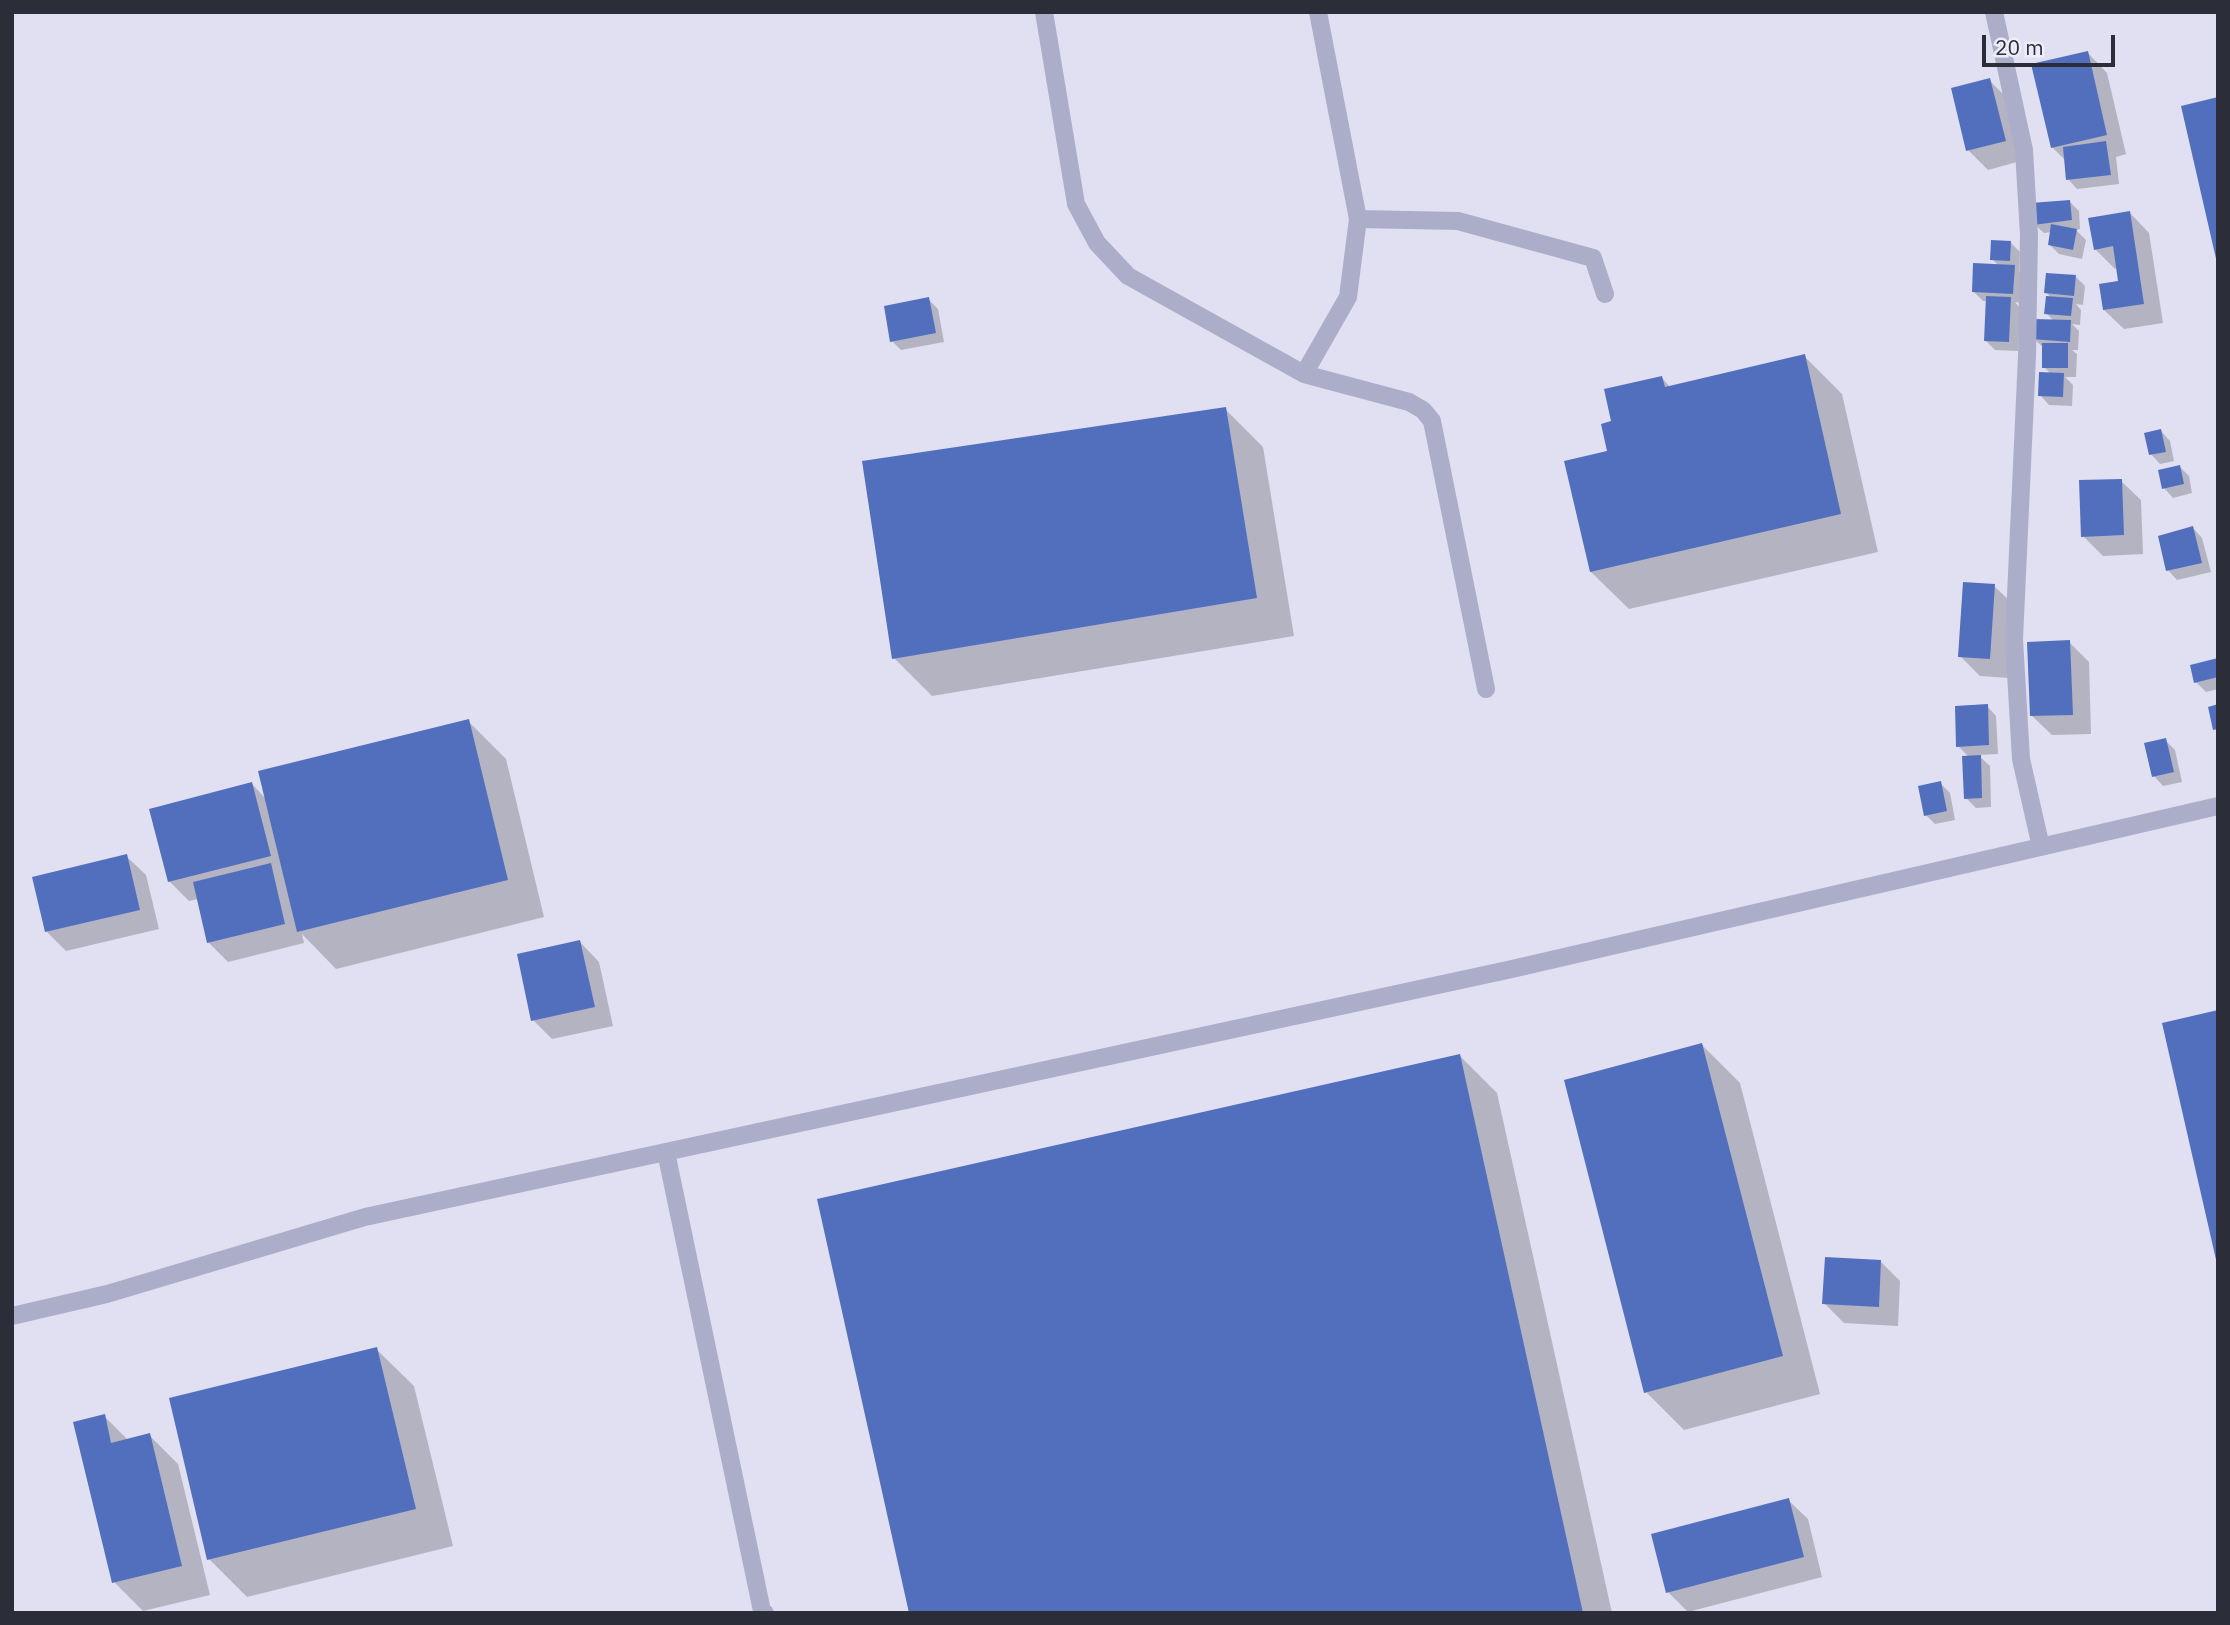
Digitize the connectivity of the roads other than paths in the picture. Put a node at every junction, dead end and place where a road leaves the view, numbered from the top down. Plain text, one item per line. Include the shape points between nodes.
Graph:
1 (1044, 12) edge
2 (1318, 12) edge
3 (1994, 12) edge
4 (1358, 219) junction
5 (1605, 294) dead end
6 (1304, 374) junction
7 (1486, 689) dead end
8 (2218, 806) edge
9 (2041, 847) junction
10 (666, 1152) junction
11 (12, 1316) edge
12 (765, 1613) edge

1 - 6 street via 1076,204 1097,243 1128,276
2 - 4 street
3 - 9 street via 2024,150 2029,235 2014,639 2021,759
4 - 5 street via 1458,221 1593,258
4 - 6 street via 1348,297
6 - 7 street via 1409,402 1432,421
8 - 9 street
9 - 10 street via 1512,969
10 - 11 street via 365,1217 107,1294
10 - 12 street

